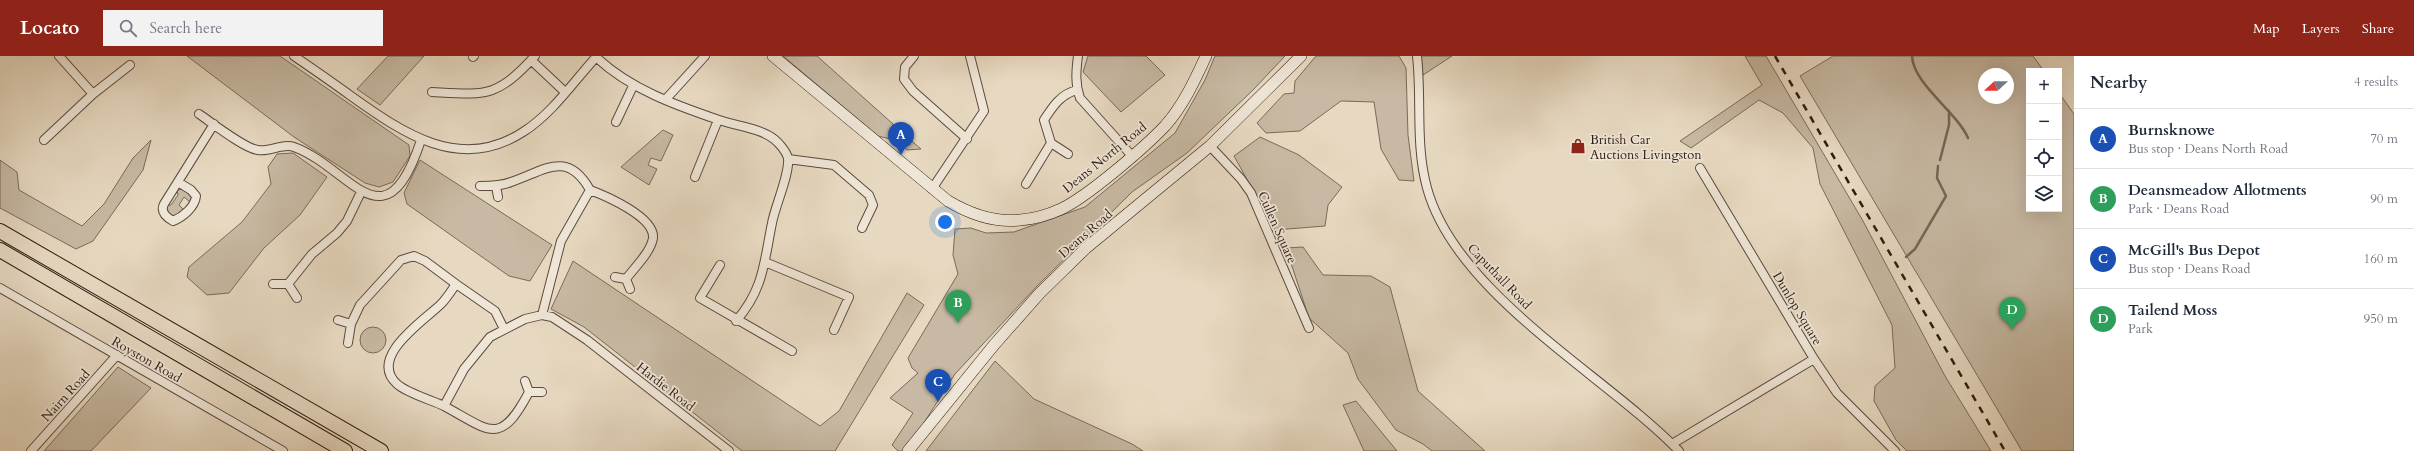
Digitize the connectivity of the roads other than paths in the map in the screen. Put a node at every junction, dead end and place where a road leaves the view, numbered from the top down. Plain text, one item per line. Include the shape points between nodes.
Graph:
1 (59, 56) edge
2 (294, 56) edge
3 (597, 56) edge
4 (705, 56) edge
5 (773, 56) edge
6 (914, 56) edge
7 (970, 56) edge
8 (1078, 56) edge
9 (1206, 56) edge
10 (1301, 56) edge
11 (1417, 56) edge
12 (533, 58) edge
13 (130, 65) dead end
14 (633, 86) junction
15 (1077, 90) junction
16 (432, 92) dead end
17 (565, 92) junction
18 (93, 94) junction
19 (666, 100) junction
20 (199, 114) dead end
21 (718, 120) junction
22 (616, 122) dead end
23 (214, 124) junction
24 (967, 139) junction
25 (44, 140) dead end
26 (421, 140) junction
27 (1051, 144) junction
28 (1210, 146) junction
29 (1068, 154) dead end
30 (1132, 156) junction
31 (788, 159) junction
32 (1700, 168) dead end
33 (695, 177) dead end
34 (178, 182) junction
35 (1026, 184) dead end
36 (480, 186) dead end
37 (496, 186) junction
38 (590, 190) junction
39 (932, 190) junction
40 (361, 192) junction
41 (498, 197) dead end
42 (862, 228) dead end
43 (0, 231) edge
44 (0, 250) edge
45 (765, 262) junction
46 (720, 266) dead end
47 (615, 277) dead end
48 (626, 279) junction
49 (273, 284) dead end
50 (288, 284) junction
51 (456, 284) junction
52 (0, 288) edge
53 (630, 289) dead end
54 (297, 298) dead end
55 (542, 315) junction
56 (338, 320) dead end
57 (736, 321) junction
58 (351, 324) junction
59 (1309, 328) dead end
60 (504, 329) junction
61 (834, 330) dead end
62 (348, 343) dead end
63 (792, 351) dead end
64 (117, 355) junction
65 (1814, 359) junction
66 (525, 382) dead end
67 (529, 392) junction
68 (542, 392) dead end
69 (444, 406) junction
70 (1672, 444) junction
71 (31, 451) edge
72 (282, 451) edge
73 (345, 451) edge
74 (381, 451) edge
75 (730, 451) edge
76 (908, 451) edge
77 (1679, 451) edge
78 (1895, 451) edge

1 - 18 street
2 - 26 street via 379,116
3 - 14 street
3 - 17 street
4 - 19 street
5 - 39 street, Deans North Road
6 - 24 street via 905,67 904,79 913,91
7 - 24 street via 984,111
8 - 15 street
9 - 30 street, Deans North Road via 1183,102 1165,126
10 - 28 street, Deans Road
11 - 70 street, Caputhall Road via 1421,162 1427,189 1450,238 1464,259 1506,302
12 - 16 street via 508,84 496,90 485,93
12 - 17 street
13 - 18 street
14 - 19 street
14 - 22 street
15 - 27 street via 1068,92 1055,103 1044,120
15 - 30 street via 1086,106
17 - 26 street via 539,120 505,142 468,150 444,148
18 - 25 street
19 - 21 street
20 - 23 street
21 - 31 street via 773,138
21 - 33 street
23 - 34 street
23 - 40 street via 257,150 293,146 328,167
24 - 39 street
26 - 40 street via 413,165 399,186 382,195
27 - 29 street
27 - 35 street via 1038,170
28 - 59 street, Cullen Square via 1251,193
28 - 76 street, Deans Road via 1086,248 1039,294
30 - 39 street, Deans North Road via 1062,209 1020,220 1003,221 967,212
31 - 42 street via 834,165 869,195 873,205
31 - 45 street via 772,221
32 - 65 street, Dunlop Square
34 - 34 street via 196,196 195,202 181,218 173,221 162,208
36 - 37 street
37 - 38 street via 555,166 566,167 581,175
37 - 41 street
38 - 48 street via 608,196 631,210 646,222 652,231 651,243
38 - 55 street via 561,241
40 - 50 street via 347,221 312,254
43 - 74 highway
44 - 73 highway
45 - 57 street via 765,270 755,294
45 - 61 street via 849,297
46 - 57 street via 700,298
47 - 48 street
48 - 53 street
49 - 50 street
50 - 54 street
51 - 58 street via 425,261 414,256 407,257 360,305
51 - 60 street via 495,311
51 - 69 street via 442,303 407,334 390,358 389,371 398,385
52 - 64 street, Royston Road
55 - 60 street via 525,319
55 - 75 street, Hardie Road via 552,317 587,340
56 - 58 street
57 - 63 street
58 - 62 street
60 - 69 street via 490,337 478,349
64 - 71 street, Nairn Road
64 - 72 street, Royston Road
65 - 70 street, Dunlop Square
65 - 78 street via 1837,393
66 - 67 street
67 - 68 street
67 - 69 street via 504,428 493,431
70 - 77 street, Caputhall Road

